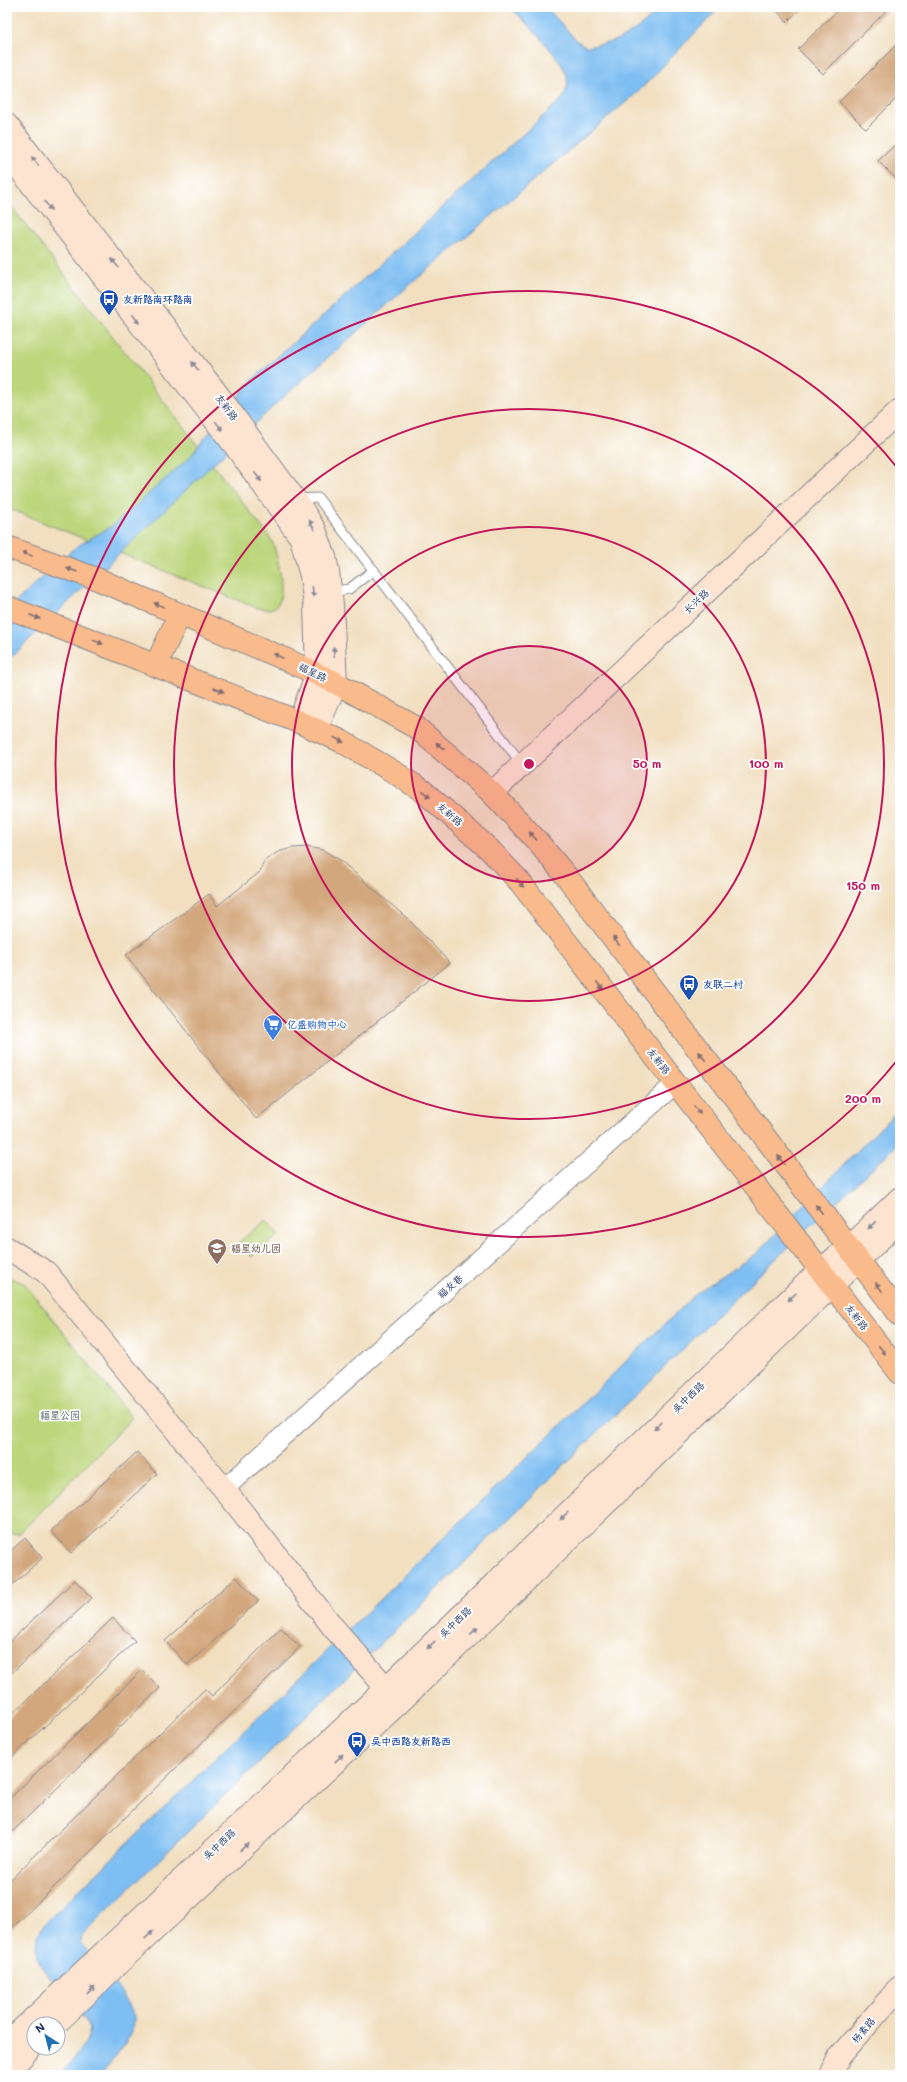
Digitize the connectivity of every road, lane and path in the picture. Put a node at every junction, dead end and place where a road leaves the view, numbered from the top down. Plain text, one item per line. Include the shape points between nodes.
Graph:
1 (7, 126) edge
2 (7, 153) edge
3 (211, 401) junction
4 (900, 410) edge
5 (243, 443) junction
6 (295, 500) junction
7 (7, 547) edge
8 (374, 570) junction
9 (330, 592) junction
10 (7, 607) edge
11 (180, 614) junction
12 (156, 665) junction
13 (327, 678) junction
14 (308, 725) junction
15 (522, 764) junction
16 (492, 793) junction
17 (676, 1083) junction
18 (900, 1198) edge
19 (900, 1220) edge
20 (7, 1248) edge
21 (853, 1254) junction
22 (826, 1278) junction
23 (900, 1315) edge
24 (900, 1373) edge
25 (224, 1489) junction
26 (393, 1695) junction
27 (900, 1987) edge
28 (64, 2016) edge
29 (7, 2043) edge
30 (26, 2053) edge
31 (7, 2073) edge
32 (831, 2075) edge

3 -> 1 main road, 友新路
2 -> 3 main road, 友新路
3 - 5 main road, 友新路
4 - 15 main road, 长兴路
5 - 6 main road, 友新路
5 -> 13 main road, 友新路 via 305,548 312,576
6 - 8 lane via 318,498
9 -> 6 main road, 友新路 via 321,544 309,519
11 -> 7 main road, 福星路 via 97,579
8 - 9 lane via 349,589
8 - 15 lane
13 -> 9 main road, 友新路
10 -> 12 main road
11 - 12 main road
13 -> 11 main road, 福星路
12 -> 14 main road
13 - 14 main road, 友新路
16 -> 13 main road, 福星路 via 417,728
14 -> 17 main road, 友新路 via 394,772 440,805 510,871
15 - 16 main road, 长兴路
21 -> 16 main road, 福星路 via 567,877 538,841
17 -> 22 main road, 友新路
17 - 25 street, 福友巷
18 -> 21 main road, 吴中西路
19 - 21 main road, 吴中西路
20 - 25 main road via 46,1272
21 - 22 main road, 吴中西路
23 -> 21 main road
22 -> 24 main road, 友新路
22 - 26 main road, 吴中西路
25 - 26 main road via 334,1627
28 -> 26 main road, 吴中西路
26 - 29 main road, 吴中西路 via 100,1954
27 - 32 main road, 杨素路 via 839,2057
30 - 31 main road

